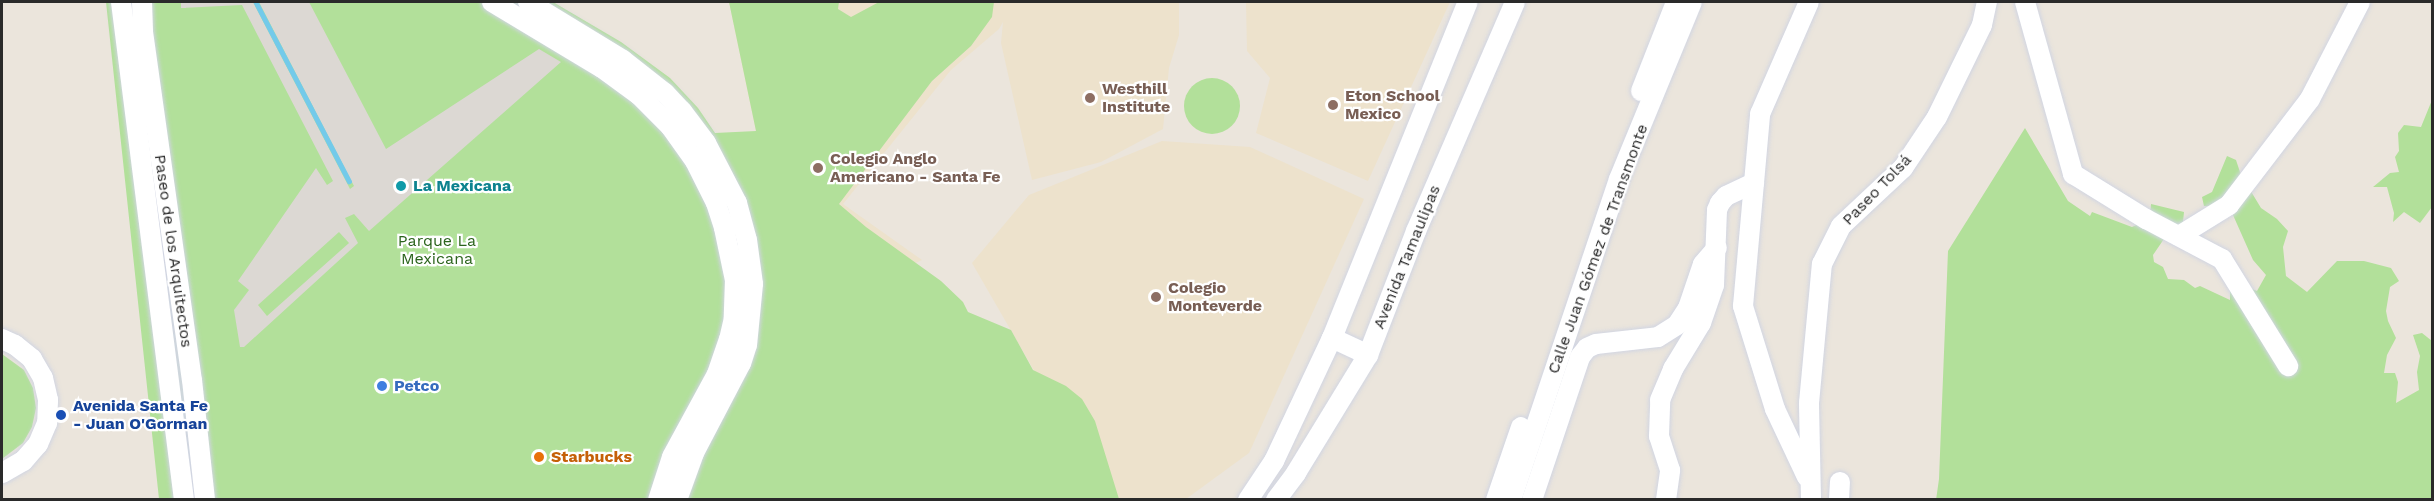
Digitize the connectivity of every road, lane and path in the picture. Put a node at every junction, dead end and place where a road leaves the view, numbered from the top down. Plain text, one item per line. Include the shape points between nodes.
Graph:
1 (122, 2) edge
2 (142, 2) edge
3 (492, 2) edge
4 (528, 2) edge
5 (1468, 2) edge
6 (1515, 2) edge
7 (1676, 2) edge
8 (1692, 2) edge
9 (1809, 2) edge
10 (1987, 2) edge
11 (2025, 2) edge
12 (2360, 2) edge
13 (1754, 183) junction
14 (2179, 236) junction
15 (1717, 248) junction
16 (173, 261) junction
17 (153, 263) junction
18 (1332, 338) junction
19 (2, 339) edge
20 (1368, 355) junction
21 (2288, 366) dead end
22 (2, 473) edge
23 (1811, 493) edge
24 (184, 500) edge
25 (205, 500) edge
26 (657, 500) edge
27 (677, 500) edge
28 (1248, 500) edge
29 (1276, 500) edge
30 (1496, 500) edge
31 (1511, 500) edge
32 (1532, 500) edge
33 (1666, 500) edge

1 - 17 street, Paseo de los Arquitectos
2 - 16 street, Paseo de los Arquitectos
3 - 26 street via 602,68 639,95 683,144 706,181 721,220 732,264 734,318 725,355 672,457
4 - 27 street via 623,60 665,93 706,143 737,203 753,284 747,345 694,453
5 - 18 street
6 - 20 street, Avenida Tamaulipas via 1416,231
7 - 30 street, Calle Juan Gómez de Transmonte via 1610,169
8 - 31 street, Calle Juan Gómez de Transmonte via 1619,179
9 - 13 street via 1760,114
10 - 23 street, Paseo Tolsá via 1982,25 1937,117 1903,168 1841,226 1822,264 1809,403
11 - 14 street via 2073,174
12 - 14 street via 2310,99 2229,205
13 - 15 street via 1720,203
13 - 23 street via 1743,306 1775,409
14 - 21 street via 2222,259
15 - 32 street via 1703,264 1688,308 1677,325 1658,337 1596,344 1580,357
15 - 33 street via 1714,285 1701,324 1673,369 1660,400 1659,436 1670,470
16 - 17 street
16 - 25 street, Paseo de los Arquitectos via 192,380
17 - 24 street, Paseo de los Arquitectos
18 - 20 street
18 - 28 street via 1274,461
19 - 22 street via 32,359 43,378 48,400 47,423 38,444 23,461
20 - 29 street, Avenida Tamaulipas

